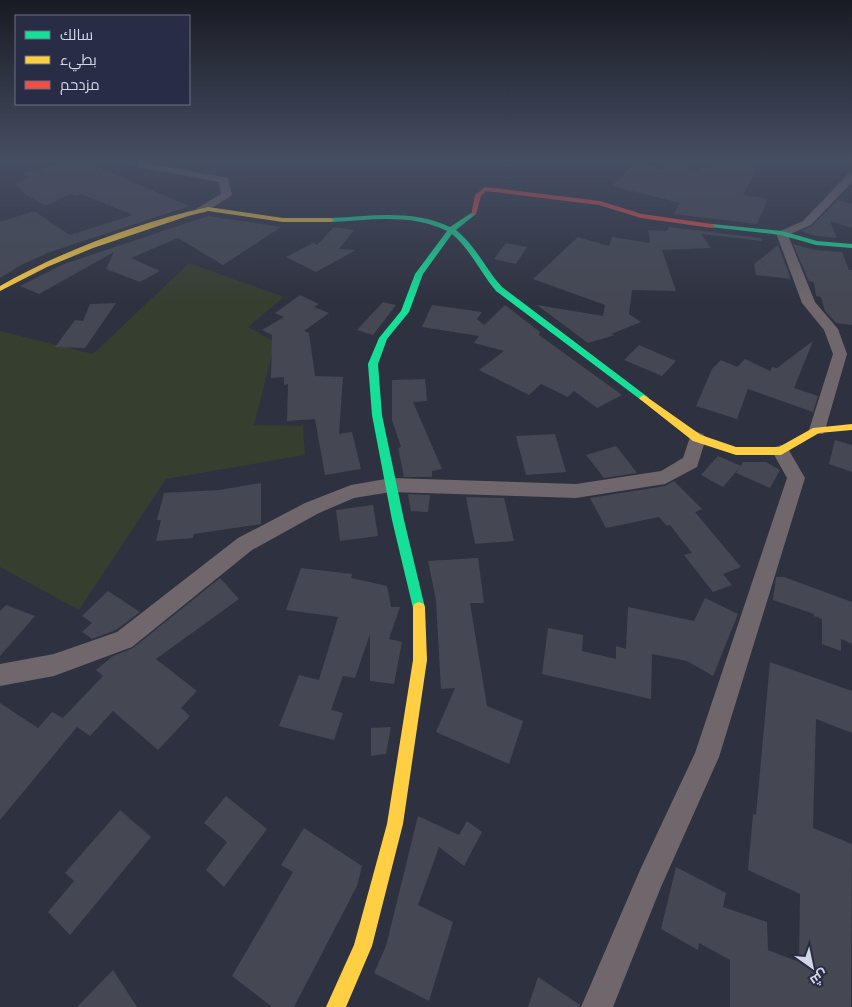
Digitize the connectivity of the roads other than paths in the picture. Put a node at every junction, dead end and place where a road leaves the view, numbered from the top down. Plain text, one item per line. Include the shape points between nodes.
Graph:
1 (203, 209) edge
2 (474, 209) edge
3 (619, 209) edge
4 (820, 209) edge
5 (200, 211) junction
6 (452, 230) junction
7 (782, 234) junction
8 (852, 246) edge
9 (0, 289) edge
10 (852, 427) edge
11 (817, 430) junction
12 (697, 438) junction
13 (781, 451) junction
14 (391, 485) junction
15 (0, 675) edge
16 (336, 1007) edge
17 (597, 1007) edge

1 - 5 street
2 - 6 street via 472,214
3 - 7 street via 641,216
4 - 7 street via 807,223
5 - 6 street via 208,209 283,220 406,216
5 - 9 street via 57,258
6 - 12 street via 467,242 483,270 499,289
6 - 14 street via 420,274 406,312 383,338 373,364 377,415
7 - 8 street via 816,243
7 - 11 street via 808,303 831,329 840,354
10 - 11 street
11 - 13 street
12 - 13 street via 736,451
12 - 14 street via 691,462 665,477 576,491
13 - 17 street via 796,478 706,757
14 - 15 street via 351,492 312,508 245,544 124,640 54,665
14 - 16 street via 419,600 420,660 395,824 363,946

